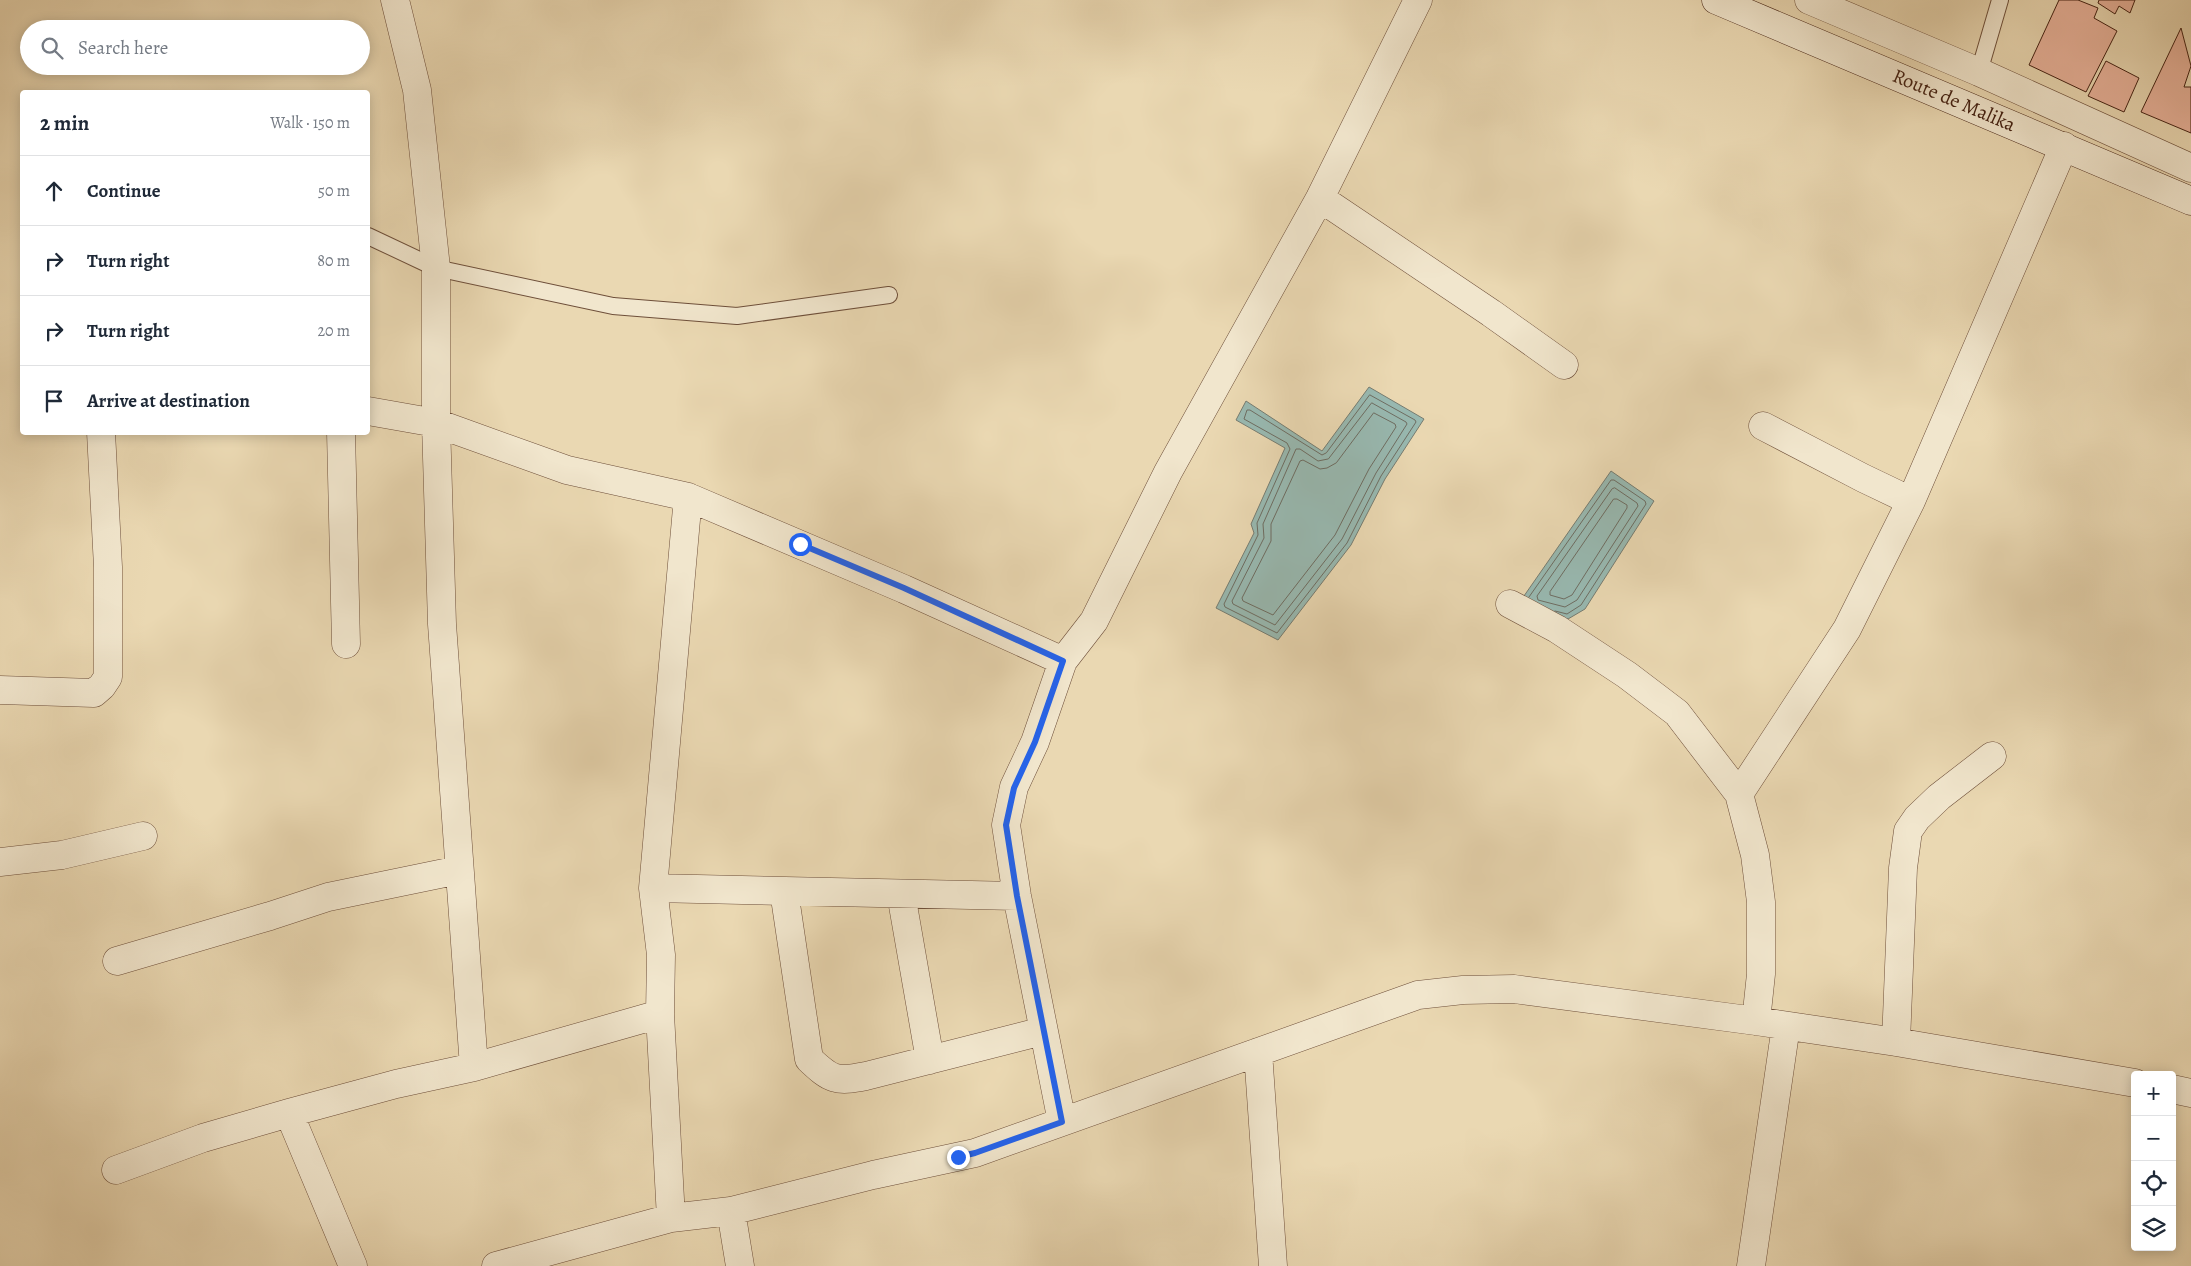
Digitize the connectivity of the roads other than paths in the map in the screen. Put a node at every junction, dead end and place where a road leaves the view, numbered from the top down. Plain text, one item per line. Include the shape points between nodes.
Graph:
1 (394, 0) edge
2 (1418, 0) edge
3 (1716, 0) edge
4 (1810, 0) edge
5 (2000, 0) edge
6 (1979, 72) junction
7 (2064, 146) junction
8 (2191, 168) edge
9 (1320, 198) junction
10 (2191, 201) edge
11 (370, 237) edge
12 (436, 268) junction
13 (889, 295) dead end
14 (1564, 365) dead end
15 (370, 411) edge
16 (436, 423) junction
17 (1764, 426) dead end
18 (101, 435) edge
19 (341, 435) edge
20 (688, 497) junction
21 (1911, 501) junction
22 (1510, 604) dead end
23 (346, 644) dead end
24 (1063, 661) junction
25 (0, 690) edge
26 (1992, 756) dead end
27 (1739, 794) junction
28 (143, 836) dead end
29 (0, 862) edge
30 (459, 870) junction
31 (653, 888) junction
32 (784, 891) junction
33 (901, 894) junction
34 (1017, 896) junction
35 (117, 961) dead end
36 (660, 1014) junction
37 (1756, 1021) junction
38 (1786, 1026) junction
39 (1043, 1031) junction
40 (1896, 1042) junction
41 (1258, 1052) junction
42 (930, 1060) junction
43 (474, 1067) junction
44 (2131, 1082) edge
45 (2176, 1090) edge
46 (2191, 1092) edge
47 (289, 1113) junction
48 (1062, 1122) junction
49 (116, 1170) dead end
50 (731, 1211) junction
51 (671, 1218) junction
52 (353, 1266) edge
53 (496, 1266) edge
54 (740, 1266) edge
55 (1273, 1266) edge
56 (1751, 1266) edge

1 - 12 street via 417,90
2 - 9 street
3 - 7 street, Route de Malika
4 - 6 street
5 - 6 lane
6 - 8 street
7 - 10 street, Route de Malika
7 - 21 street
9 - 14 street
9 - 24 street via 1168,472 1094,621
11 - 12 lane
12 - 13 lane via 613,306 737,316
12 - 16 street
15 - 16 street
16 - 20 street via 567,470
16 - 30 street via 442,624
17 - 21 street
18 - 25 street via 108,568 108,677 94,692
19 - 23 street
20 - 24 street via 904,588
20 - 31 street
21 - 27 street via 1847,629
22 - 27 street via 1557,629 1627,675 1676,713
24 - 34 street via 1035,742 1014,788 1006,825
26 - 40 street via 1938,797 1908,831 1903,868
27 - 37 street via 1755,856 1761,902 1761,974
28 - 29 street via 62,854
30 - 35 street via 328,897
30 - 43 street
31 - 32 street
31 - 36 street via 661,955
32 - 33 street
32 - 42 street via 808,1059 826,1074 844,1080
33 - 34 street
33 - 42 street
34 - 39 street
36 - 43 street
36 - 51 street
37 - 38 street
37 - 41 street via 1514,989 1463,990 1418,995
38 - 40 street
38 - 56 street
39 - 42 street
39 - 48 street
40 - 44 street
41 - 48 street
41 - 55 street
43 - 47 street
45 - 46 street
47 - 49 street via 203,1138
47 - 52 street
48 - 50 street via 975,1153
50 - 51 street
50 - 54 street
51 - 53 street

